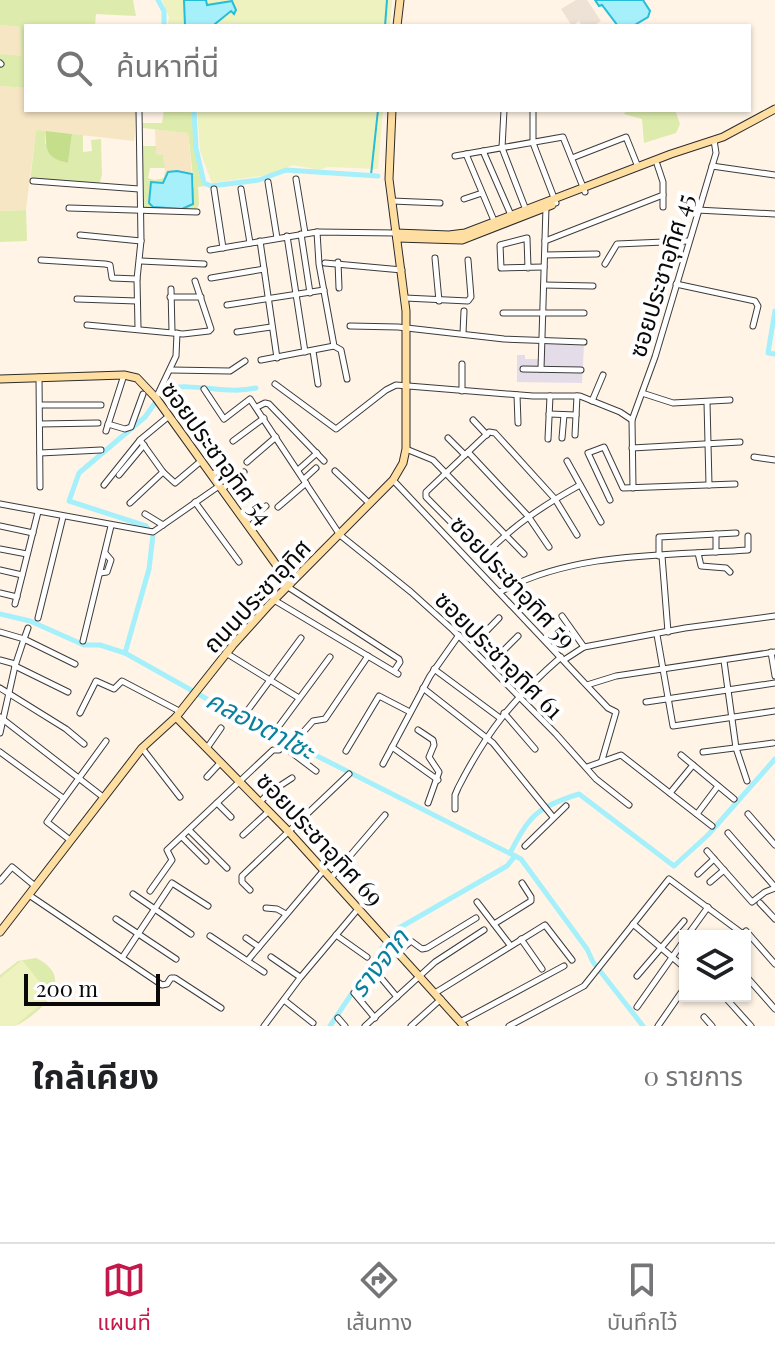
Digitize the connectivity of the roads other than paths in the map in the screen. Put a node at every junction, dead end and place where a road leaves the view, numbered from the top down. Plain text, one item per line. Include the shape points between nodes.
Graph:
1 (400, 0) edge
2 (397, 24) edge
3 (139, 112) edge
4 (392, 112) edge
5 (504, 112) edge
6 (533, 112) edge
7 (775, 112) edge
8 (715, 142) junction
9 (533, 143) junction
10 (502, 148) junction
11 (483, 151) junction
12 (466, 154) junction
13 (455, 156) dead end
14 (572, 158) junction
15 (657, 164) junction
16 (712, 166) junction
17 (638, 167) junction
18 (775, 175) edge
19 (296, 179) dead end
20 (33, 181) dead end
21 (268, 182) dead end
22 (139, 189) junction
23 (214, 189) dead end
24 (241, 189) dead end
25 (584, 190) junction
26 (482, 193) junction
27 (663, 195) junction
28 (464, 199) dead end
29 (391, 201) junction
30 (550, 202) junction
31 (440, 203) dead end
32 (663, 207) dead end
33 (69, 208) dead end
34 (697, 210) junction
35 (140, 212) junction
36 (197, 212) dead end
37 (527, 212) junction
38 (775, 214) edge
39 (511, 215) junction
40 (499, 223) junction
41 (317, 232) junction
42 (303, 234) junction
43 (80, 235) dead end
44 (394, 235) junction
45 (287, 236) junction
46 (277, 238) junction
47 (511, 240) junction
48 (141, 241) junction
49 (260, 241) junction
50 (545, 241) junction
51 (688, 241) junction
52 (250, 243) junction
53 (223, 248) junction
54 (210, 250) dead end
55 (597, 254) dead end
56 (545, 255) junction
57 (435, 258) dead end
58 (41, 260) dead end
59 (468, 260) dead end
60 (141, 261) junction
61 (338, 262) junction
62 (325, 263) dead end
63 (204, 264) dead end
64 (605, 264) dead end
65 (544, 267) junction
66 (528, 268) junction
67 (264, 269) junction
68 (402, 270) junction
69 (211, 278) dead end
70 (137, 279) junction
71 (195, 281) dead end
72 (676, 284) junction
73 (544, 285) junction
74 (593, 286) dead end
75 (339, 288) dead end
76 (171, 289) dead end
77 (324, 290) junction
78 (310, 293) junction
79 (296, 294) junction
80 (170, 297) junction
81 (201, 297) junction
82 (405, 298) junction
83 (77, 299) dead end
84 (267, 299) junction
85 (137, 301) junction
86 (439, 301) junction
87 (227, 305) dead end
88 (464, 311) dead end
89 (503, 313) dead end
90 (543, 313) junction
91 (584, 313) dead end
92 (87, 325) dead end
93 (350, 326) dead end
94 (753, 326) dead end
95 (271, 327) junction
96 (138, 328) junction
97 (406, 328) junction
98 (237, 332) dead end
99 (174, 333) junction
100 (463, 333) junction
101 (542, 341) junction
102 (584, 342) dead end
103 (334, 346) junction
104 (313, 351) junction
105 (305, 352) junction
106 (277, 358) junction
107 (261, 360) dead end
108 (245, 361) dead end
109 (462, 364) dead end
110 (523, 369) dead end
111 (541, 369) junction
112 (171, 370) junction
113 (581, 370) dead end
114 (124, 375) junction
115 (603, 375) dead end
116 (39, 376) junction
117 (0, 379) edge
118 (347, 379) dead end
119 (275, 384) dead end
120 (318, 384) dead end
121 (405, 387) junction
122 (204, 389) dead end
123 (462, 391) junction
124 (642, 393) junction
125 (143, 394) dead end
126 (517, 395) junction
127 (550, 396) junction
128 (577, 396) junction
129 (156, 398) junction
130 (730, 400) dead end
131 (592, 401) junction
132 (707, 402) junction
133 (40, 405) junction
134 (101, 405) dead end
135 (257, 407) junction
136 (549, 414) junction
137 (564, 415) junction
138 (576, 415) junction
139 (169, 416) junction
140 (264, 418) junction
141 (473, 420) dead end
142 (632, 420) junction
143 (98, 423) dead end
144 (518, 423) dead end
145 (40, 424) junction
146 (487, 435) junction
147 (575, 435) dead end
148 (276, 437) junction
149 (448, 438) dead end
150 (562, 438) dead end
151 (209, 439) dead end
152 (548, 439) dead end
153 (233, 441) dead end
154 (740, 442) dead end
155 (142, 443) junction
156 (708, 443) junction
157 (632, 448) junction
158 (406, 449) junction
159 (101, 450) dead end
160 (40, 453) junction
161 (317, 453) junction
162 (467, 454) junction
163 (754, 457) dead end
164 (775, 460) edge
165 (201, 461) junction
166 (324, 461) dead end
167 (567, 461) dead end
168 (247, 462) dead end
169 (316, 468) dead end
170 (298, 470) junction
171 (335, 471) dead end
172 (163, 472) junction
173 (244, 472) dead end
174 (446, 473) junction
175 (119, 475) dead end
176 (212, 475) junction
177 (393, 480) junction
178 (305, 481) junction
179 (735, 484) dead end
180 (104, 485) dead end
181 (580, 485) junction
182 (709, 485) junction
183 (40, 487) dead end
184 (220, 488) junction
185 (633, 488) junction
186 (555, 499) junction
187 (610, 500) dead end
188 (195, 502) junction
189 (130, 503) dead end
190 (0, 504) edge
191 (371, 504) junction
192 (266, 506) dead end
193 (278, 507) dead end
194 (38, 512) junction
195 (145, 514) dead end
196 (528, 516) junction
197 (63, 517) junction
198 (245, 522) junction
199 (601, 522) dead end
200 (163, 525) junction
201 (0, 526) edge
202 (111, 526) junction
203 (33, 533) junction
204 (506, 533) junction
205 (736, 533) dead end
206 (716, 534) junction
207 (340, 535) junction
208 (577, 535) dead end
209 (748, 536) dead end
210 (549, 547) dead end
211 (0, 549) edge
212 (716, 552) junction
213 (698, 553) junction
214 (27, 554) junction
215 (524, 554) dead end
216 (484, 556) junction
217 (661, 556) junction
218 (239, 562) dead end
219 (0, 570) edge
220 (730, 572) dead end
221 (22, 575) junction
222 (510, 582) dead end
223 (289, 585) junction
224 (500, 592) junction
225 (0, 593) edge
226 (274, 600) junction
227 (562, 616) dead end
228 (775, 616) edge
229 (38, 618) dead end
230 (499, 618) dead end
231 (28, 628) dead end
232 (0, 632) edge
233 (668, 632) junction
234 (459, 635) junction
235 (657, 635) junction
236 (518, 636) dead end
237 (301, 638) dead end
238 (24, 639) junction
239 (83, 641) dead end
240 (471, 647) junction
241 (584, 647) junction
242 (773, 652) edge
243 (226, 653) junction
244 (368, 656) junction
245 (330, 657) dead end
246 (562, 658) junction
247 (0, 660) edge
248 (724, 661) junction
249 (75, 664) dead end
250 (15, 665) junction
251 (489, 665) junction
252 (434, 669) junction
253 (664, 670) junction
254 (775, 676) edge
255 (269, 680) junction
256 (775, 683) edge
257 (587, 685) junction
258 (0, 688) edge
259 (423, 688) junction
260 (728, 690) junction
261 (9, 692) junction
262 (68, 692) dead end
263 (519, 696) junction
264 (299, 698) junction
265 (667, 698) junction
266 (646, 702) dead end
267 (775, 711) edge
268 (410, 712) junction
269 (80, 713) dead end
270 (179, 714) junction
271 (245, 714) dead end
272 (502, 715) junction
273 (732, 717) junction
274 (2, 718) edge
275 (221, 728) dead end
276 (276, 730) dead end
277 (418, 730) dead end
278 (0, 733) edge
279 (486, 737) junction
280 (298, 738) dead end
281 (106, 741) dead end
282 (773, 743) edge
283 (84, 744) dead end
284 (392, 747) junction
285 (142, 748) junction
286 (207, 748) junction
287 (736, 748) junction
288 (535, 749) dead end
289 (346, 751) dead end
290 (0, 752) edge
291 (703, 752) dead end
292 (681, 755) dead end
293 (602, 760) junction
294 (221, 762) junction
295 (383, 764) dead end
296 (693, 765) junction
297 (587, 767) junction
298 (316, 771) dead end
299 (349, 774) dead end
300 (79, 777) junction
301 (207, 777) dead end
302 (292, 778) dead end
303 (438, 780) junction
304 (240, 781) junction
305 (747, 781) dead end
306 (718, 786) junction
307 (670, 793) junction
308 (252, 794) junction
309 (103, 797) junction
310 (180, 797) dead end
311 (62, 798) junction
312 (734, 799) dead end
313 (244, 802) dead end
314 (260, 802) junction
315 (217, 803) junction
316 (428, 803) dead end
317 (629, 805) dead end
318 (566, 806) dead end
319 (455, 809) dead end
320 (269, 811) junction
321 (697, 814) junction
322 (748, 814) dead end
323 (385, 815) dead end
324 (231, 817) dead end
325 (553, 817) junction
326 (712, 826) dead end
327 (189, 830) junction
328 (290, 833) junction
329 (728, 833) dead end
330 (243, 835) dead end
331 (182, 837) junction
332 (70, 840) junction
333 (775, 845) edge
334 (525, 846) dead end
335 (707, 851) dead end
336 (714, 859) junction
337 (206, 861) dead end
338 (227, 868) dead end
339 (324, 870) junction
340 (724, 870) junction
341 (698, 874) dead end
342 (331, 878) junction
343 (0, 881) edge
344 (710, 882) dead end
345 (522, 883) dead end
346 (35, 886) junction
347 (775, 888) edge
348 (250, 890) dead end
349 (150, 891) dead end
350 (133, 894) dead end
351 (29, 895) junction
352 (477, 902) dead end
353 (760, 903) dead end
354 (208, 906) dead end
355 (708, 907) junction
356 (266, 908) dead end
357 (359, 908) junction
358 (154, 909) junction
359 (286, 914) junction
360 (476, 918) dead end
361 (116, 919) dead end
362 (775, 919) edge
363 (684, 921) dead end
364 (494, 924) junction
365 (633, 924) junction
366 (484, 930) dead end
367 (693, 930) edge
368 (740, 930) edge
369 (0, 932) edge
370 (138, 933) junction
371 (191, 934) dead end
372 (336, 935) junction
373 (210, 936) dead end
374 (246, 938) dead end
375 (521, 939) junction
376 (751, 940) edge
377 (510, 945) junction
378 (259, 947) junction
379 (661, 947) junction
380 (679, 948) edge
381 (398, 952) junction
382 (271, 957) dead end
383 (367, 957) dead end
384 (671, 957) junction
385 (122, 958) junction
386 (176, 959) dead end
387 (248, 960) junction
388 (572, 960) dead end
389 (679, 963) edge
390 (775, 964) edge
391 (564, 966) dead end
392 (542, 969) dead end
393 (264, 972) dead end
394 (377, 973) dead end
395 (421, 976) junction
396 (637, 976) dead end
397 (300, 978) junction
398 (751, 982) edge
399 (354, 993) dead end
400 (438, 996) junction
401 (679, 996) edge
402 (397, 997) junction
403 (284, 1000) junction
404 (729, 1002) edge
405 (637, 1007) dead end
406 (221, 1008) dead end
407 (775, 1009) edge
408 (704, 1017) dead end
409 (338, 1018) dead end
410 (375, 1018) junction
411 (313, 1023) dead end
412 (462, 1024) edge
413 (264, 1026) edge
414 (345, 1026) edge
415 (365, 1026) edge
416 (411, 1026) edge
417 (509, 1026) edge
418 (658, 1026) edge
419 (712, 1026) edge
420 (751, 1026) edge

1 - 2 main road
3 - 22 street
4 - 29 main road, ถนนประชาอุทิศ
5 - 10 street
6 - 9 street
7 - 8 main road
8 - 15 main road
8 - 16 street, ซอยประชาอุทิศ 45
8 - 17 main road
9 - 10 street
9 - 14 street via 563,137
9 - 30 street
10 - 11 street
10 - 37 street
11 - 12 street
11 - 39 street
12 - 13 street
12 - 26 street
14 - 17 street via 626,137
14 - 25 street
15 - 25 main road
15 - 27 street
16 - 18 street
16 - 34 street, ซอยประชาอุทิศ 45
17 - 25 main road
19 - 42 street
20 - 22 street
21 - 46 street
22 - 35 street
23 - 53 street
24 - 52 street
25 - 30 main road
26 - 28 street
26 - 40 street
27 - 32 street
27 - 50 street
29 - 31 street
29 - 44 main road, ถนนประชาอุทิศ
30 - 37 main road
30 - 50 street
33 - 35 street
34 - 38 street
34 - 51 street, ซอยประชาอุทิศ 45
35 - 36 street
35 - 48 street
37 - 39 main road
37 - 40 main road
39 - 40 main road
40 - 44 main road via 459,241
40 - 47 street
41 - 42 street
41 - 44 street
41 - 77 street
42 - 45 street
42 - 78 street
43 - 48 street
44 - 68 main road, ถนนประชาอุทิศ
45 - 46 street
45 - 79 street
46 - 49 street
47 - 66 street via 527,238
47 - 66 street via 500,245 500,267
48 - 60 street
49 - 52 street
49 - 67 street
50 - 56 street
51 - 64 street via 617,244
51 - 72 street, ซอยประชาอุทิศ 45
52 - 53 street
53 - 54 street
55 - 56 street
56 - 65 street
57 - 86 street
58 - 70 street via 105,264 114,279
59 - 86 street via 470,300
60 - 63 street
60 - 70 street
61 - 62 street
61 - 68 street
61 - 75 street
65 - 66 street
65 - 73 street
67 - 69 street
67 - 84 street
68 - 82 main road, ถนนประชาอุทิศ
70 - 85 street
71 - 81 street
72 - 94 street via 755,301
72 - 124 street, ซอยประชาอุทิศ 45
73 - 74 street
73 - 90 street
76 - 80 street
77 - 78 street
77 - 103 street
78 - 79 street
79 - 84 street
79 - 105 street
80 - 81 street
80 - 99 street
81 - 99 street via 210,330
82 - 86 street
82 - 97 main road, ถนนประชาอุทิศ
83 - 85 street
84 - 87 street
84 - 95 street
85 - 96 street
88 - 100 street
89 - 90 street
90 - 91 street
90 - 101 street
92 - 96 street
93 - 97 street
95 - 98 street
95 - 106 street
96 - 99 street
97 - 100 street
97 - 121 main road, ถนนประชาอุทิศ
99 - 112 street
100 - 101 street
101 - 102 street
101 - 111 street
103 - 104 street
103 - 118 street via 341,350
104 - 105 street
104 - 120 street
105 - 106 street
106 - 107 street
108 - 112 street via 230,371
109 - 123 street
110 - 111 street
111 - 113 street
112 - 129 street
114 - 116 main road
114 - 125 street via 107,427 131,427
114 - 129 main road, ซอยประชาอุทิศ 54 via 137,378
115 - 131 street
116 - 117 main road
116 - 133 street
119 - 121 street via 336,429 386,390
121 - 123 street
121 - 158 main road, ถนนประชาอุทิศ
122 - 135 street via 224,419 250,399
123 - 126 street
124 - 132 street via 669,403
124 - 142 street, ซอยประชาอุทิศ 45
126 - 127 street
126 - 144 street
127 - 128 street
127 - 136 street
128 - 131 street
128 - 138 street
129 - 139 main road, ซอยประชาอุทิศ 54
130 - 132 street
131 - 142 street
132 - 156 street
133 - 134 street
133 - 145 street
135 - 140 street, ซอยประชาอุทิศ 61
135 - 161 street via 269,404
136 - 137 street
136 - 152 street
137 - 138 street
137 - 150 street
138 - 147 street
139 - 155 street
139 - 165 main road, ซอยประชาอุทิศ 54
140 - 148 street, ซอยประชาอุทิศ 61
140 - 153 street
141 - 146 street
142 - 157 street
143 - 145 street
145 - 160 street
146 - 162 street
146 - 186 street via 495,433
148 - 168 street
148 - 170 street, ซอยประชาอุทิศ 61
149 - 162 street
151 - 176 street via 226,464
154 - 156 street
155 - 172 street
155 - 175 street
155 - 180 street
156 - 157 street
156 - 182 street
157 - 185 street
158 - 174 street via 431,458
158 - 177 main road, ถนนประชาอุทิศ
159 - 160 street
160 - 183 street
161 - 166 street
161 - 170 street
162 - 174 street
162 - 196 street
163 - 164 street
165 - 172 street via 175,483
165 - 176 main road, ซอยประชาอุทิศ 54
167 - 181 street
169 - 178 street
170 - 178 street, ซอยประชาอุทิศ 61
171 - 191 street
172 - 189 street
173 - 184 street
174 - 204 street
174 - 216 street via 426,497
176 - 184 main road, ซอยประชาอุทิศ 54
177 - 191 main road, ถนนประชาอุทิศ
177 - 224 street, ซอยประชาอุทิศ 59
178 - 193 street
178 - 207 street, ซอยประชาอุทิศ 61
179 - 182 street
181 - 186 street
181 - 199 street
182 - 185 street
184 - 188 street
184 - 198 main road, ซอยประชาอุทิศ 54
185 - 187 street via 623,488 604,447 588,453
186 - 196 street
186 - 208 street
188 - 200 street
188 - 218 street
190 - 194 street
191 - 207 main road, ถนนประชาอุทิศ
192 - 198 street
194 - 197 street
194 - 203 street
195 - 200 street
196 - 204 street
196 - 210 street
197 - 202 street
197 - 229 street
198 - 223 main road, ซอยประชาอุทิศ 54
200 - 202 street via 150,532
201 - 203 street
202 - 239 street via 105,553 111,560 107,572 100,573
203 - 214 street
204 - 215 street
204 - 216 street
205 - 206 street
206 - 212 street
206 - 217 street via 659,537
207 - 223 main road, ถนนประชาอุทิศ
207 - 234 street, ซอยประชาอุทิศ 61
209 - 212 street via 749,549
211 - 214 street
212 - 213 street
213 - 217 street
213 - 220 street via 701,566
214 - 221 street
216 - 222 street
217 - 224 street via 570,566 527,577
217 - 233 street
219 - 221 street
221 - 225 street via 16,600
223 - 226 main road, ถนนประชาอุทิศ
223 - 244 street via 399,659 396,673
224 - 246 street, ซอยประชาอุทิศ 59
226 - 243 main road, ถนนประชาอุทิศ
226 - 244 street
227 - 241 street
228 - 233 street
230 - 240 street
231 - 238 street
232 - 238 street
233 - 235 street
234 - 240 street, ซอยประชาอุทิศ 61
234 - 252 street
235 - 241 street
235 - 253 street
236 - 251 street
237 - 255 street
238 - 249 street
238 - 250 street
240 - 251 street, ซอยประชาอุทิศ 61
241 - 246 street
242 - 248 street
242 - 254 street
243 - 255 street
243 - 270 main road, ถนนประชาอุทิศ
244 - 280 street via 325,719 315,720
245 - 264 street
246 - 257 street, ซอยประชาอุทิศ 59
246 - 263 street
247 - 250 street
248 - 253 street
248 - 260 street
250 - 261 street
250 - 262 street
251 - 263 street, ซอยประชาอุทิศ 61
252 - 259 street
252 - 272 street
253 - 257 street
253 - 265 street
255 - 264 street
255 - 271 street
256 - 260 street
257 - 293 street, ซอยประชาอุทิศ 59 via 608,708 617,709
258 - 261 street
259 - 268 street
259 - 279 street
260 - 265 street
260 - 273 street
261 - 274 street
261 - 283 street
263 - 272 street
263 - 297 street, ซอยประชาอุทิศ 61
264 - 276 street
265 - 266 street
265 - 273 street via 673,726
267 - 273 street
268 - 284 street
268 - 289 street via 379,696
269 - 270 street via 96,681 114,689 122,681
270 - 285 main road, ถนนประชาอุทิศ
270 - 286 main road, ซอยประชาอุทิศ 69
272 - 279 street
272 - 288 street
273 - 287 street
274 - 278 street
274 - 300 street
275 - 286 street
277 - 303 street via 434,743 428,755
279 - 319 street via 455,795
279 - 325 street
281 - 300 street
282 - 287 street
284 - 295 street
284 - 303 street
285 - 309 main road, ถนนประชาอุทิศ
285 - 310 street
286 - 294 main road, ซอยประชาอุทิศ 69
287 - 291 street
287 - 305 street
290 - 311 street
292 - 296 street
293 - 297 street
293 - 307 street via 621,755
294 - 301 street
294 - 304 main road, ซอยประชาอุทิศ 69
296 - 306 street
296 - 307 street
297 - 317 street, ซอยประชาอุทิศ 61
298 - 304 street via 284,744
299 - 328 street
300 - 309 street
300 - 311 street
302 - 314 street
303 - 316 street
304 - 308 main road, ซอยประชาอุทิศ 69
304 - 315 street
306 - 312 street
306 - 321 street
307 - 321 street
308 - 313 street
308 - 314 main road, ซอยประชาอุทิศ 69
309 - 332 main road, ถนนประชาอุทิศ
311 - 332 street via 47,822
314 - 320 main road, ซอยประชาอุทิศ 69
315 - 324 street
315 - 327 street
318 - 325 street
320 - 328 main road, ซอยประชาอุทิศ 69
320 - 330 street
321 - 326 street
322 - 333 street
323 - 342 street
325 - 334 street
327 - 331 street
327 - 338 street
328 - 339 main road, ซอยประชาอุทิศ 69
328 - 348 street via 242,876
329 - 347 street
331 - 337 street
331 - 349 street via 167,850 172,860
332 - 346 main road, ถนนประชาอุทิศ
335 - 336 street
336 - 340 street
336 - 341 street
339 - 342 main road, ซอยประชาอุทิศ 69
339 - 359 street
340 - 344 street
340 - 347 street via 752,902
342 - 357 main road, ซอยประชาอุทิศ 69
343 - 346 street via 12,867
345 - 364 street via 531,901
346 - 351 main road, ถนนประชาอุทิศ
350 - 358 street
351 - 369 main road, ถนนประชาอุทิศ
351 - 385 street
352 - 364 street
353 - 362 street
354 - 358 street via 172,883
355 - 365 street via 670,878
355 - 367 street
355 - 368 street
356 - 359 street
357 - 372 street
357 - 381 main road, ซอยประชาอุทิศ 69
358 - 370 street
358 - 371 street
359 - 378 street
360 - 381 street via 427,948 411,941
361 - 370 street
363 - 379 street
364 - 377 street
365 - 379 street
365 - 417 street via 581,988
366 - 395 street
370 - 385 street
370 - 386 street
372 - 383 street
372 - 397 street
373 - 387 street
374 - 378 street
375 - 377 street
375 - 388 street via 547,925
375 - 392 street
376 - 390 street
377 - 400 street
378 - 387 street
379 - 384 street
379 - 396 street
380 - 384 street
381 - 395 main road, ซอยประชาอุทิศ 69
382 - 397 street
384 - 389 street
384 - 405 street
385 - 406 street via 162,985 175,978
387 - 393 street
391 - 412 street
394 - 402 street
395 - 400 main road, ซอยประชาอุทิศ 69
395 - 402 street
397 - 403 street
398 - 407 street
399 - 410 street
400 - 412 main road, ซอยประชาอุทิศ 69
400 - 416 street
401 - 418 street
402 - 410 street
403 - 411 street
403 - 413 street
404 - 420 street
408 - 419 street
409 - 414 street
410 - 415 street

